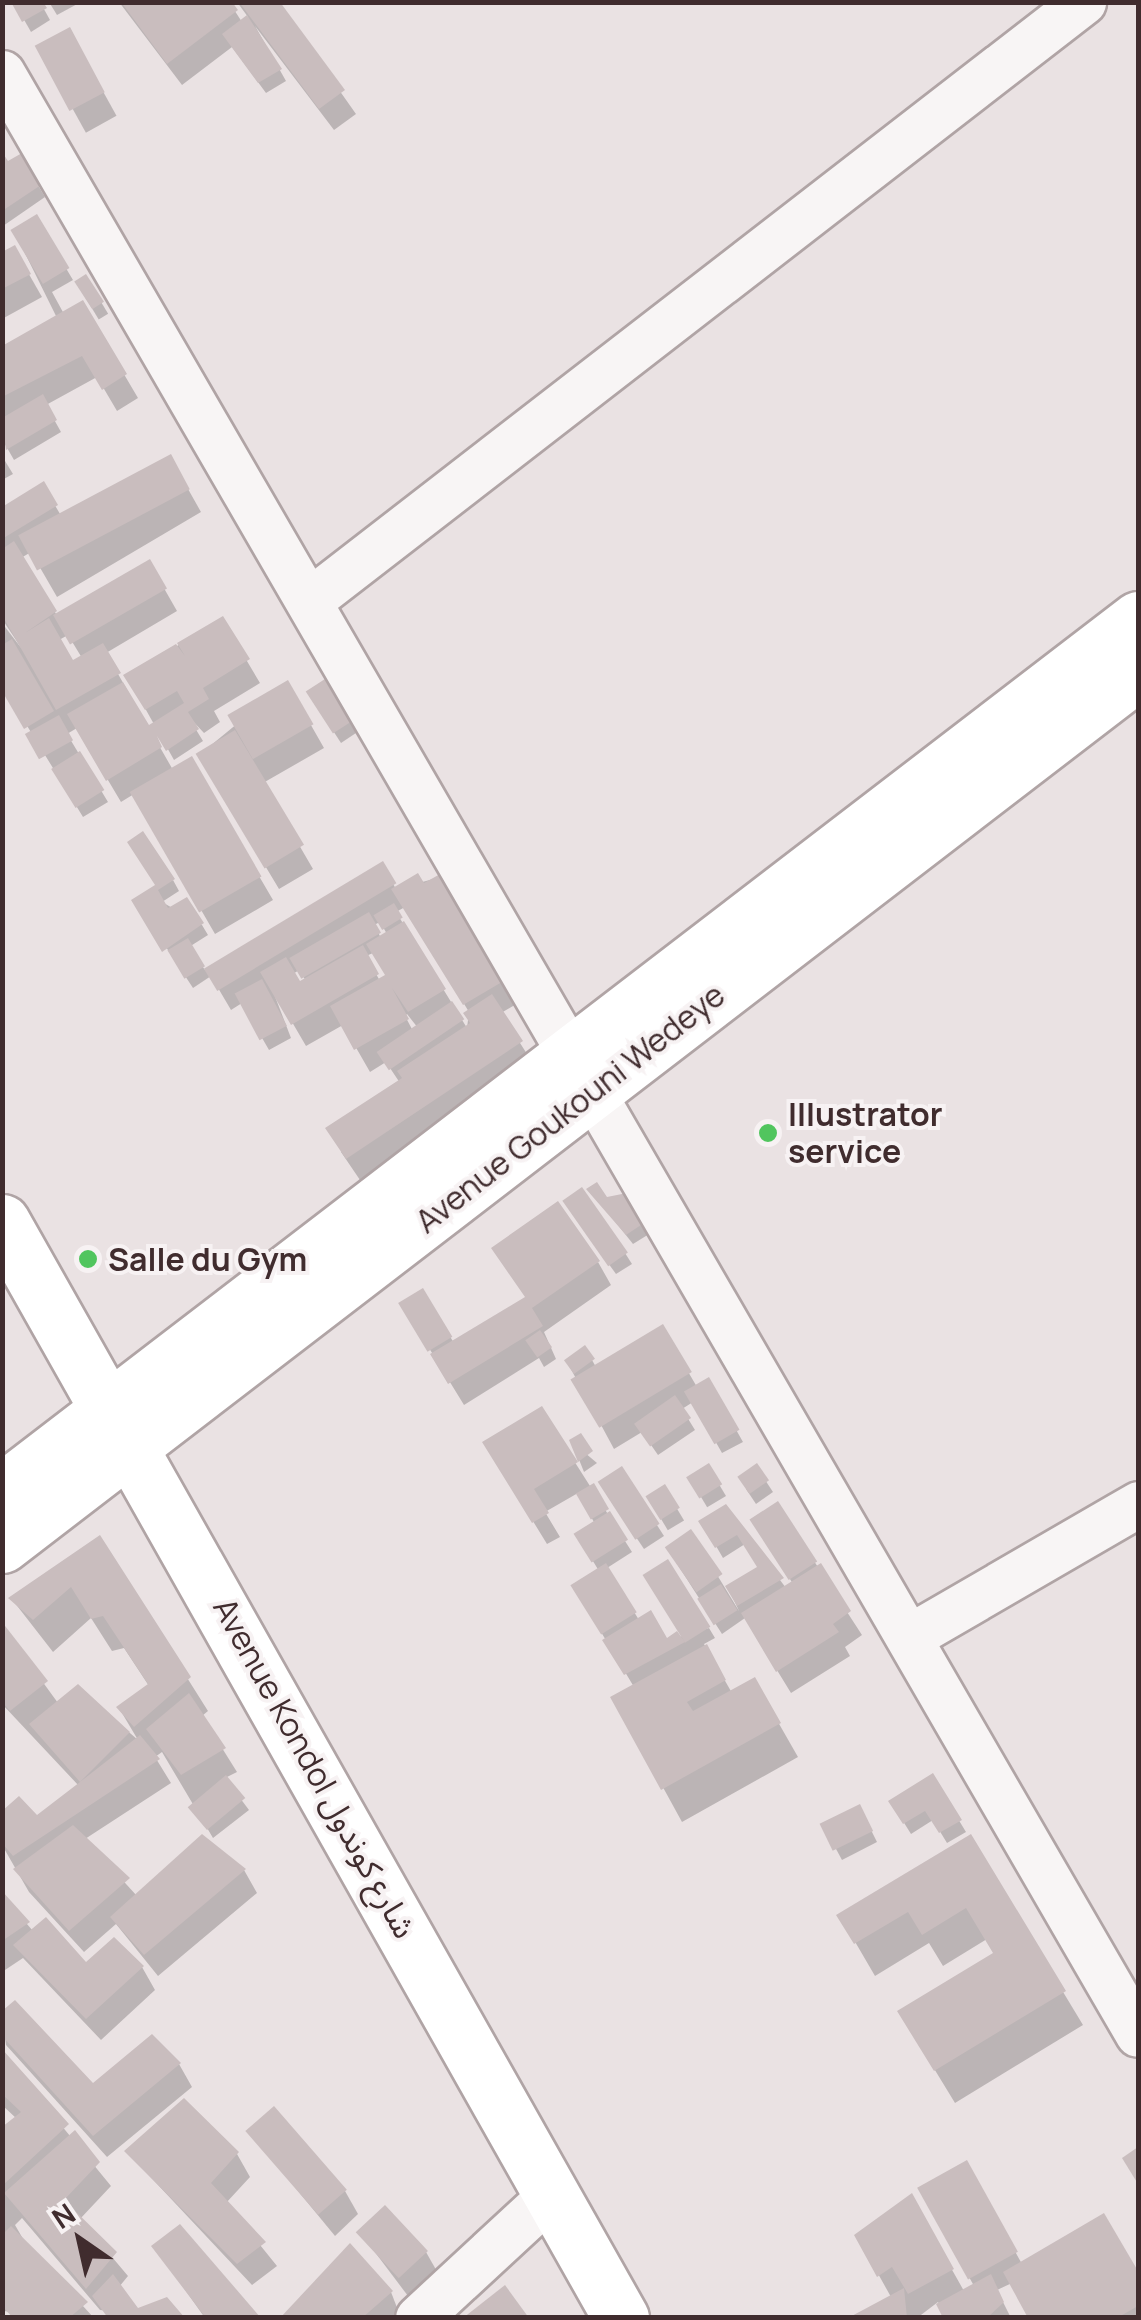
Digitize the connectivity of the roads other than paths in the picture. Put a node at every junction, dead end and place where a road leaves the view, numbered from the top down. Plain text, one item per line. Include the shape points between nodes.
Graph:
1 (1083, 2) edge
2 (2, 73) edge
3 (310, 601) junction
4 (1138, 618) edge
5 (1138, 672) edge
6 (581, 1073) junction
7 (2, 1222) edge
8 (124, 1425) junction
9 (2, 1491) edge
10 (1138, 1504) edge
11 (2, 1544) edge
12 (909, 1637) junction
13 (1138, 2034) edge
14 (552, 2194) junction
15 (418, 2318) edge
16 (621, 2318) edge

1 - 3 street
2 - 3 street
3 - 6 street
4 - 6 street, Avenue Goukouni Wedeye
5 - 6 street, Avenue Goukouni Wedeye
6 - 8 street, Avenue Goukouni Wedeye
6 - 12 street
7 - 8 street, Avenue Kondol شارع كوندول
8 - 9 street, Avenue Goukouni Wedeye
8 - 11 street, Avenue Goukouni Wedeye
8 - 14 street, Avenue Kondol شارع كوندول
10 - 12 street
12 - 13 street
14 - 15 street
14 - 16 street, Avenue Kondol شارع كوندول

